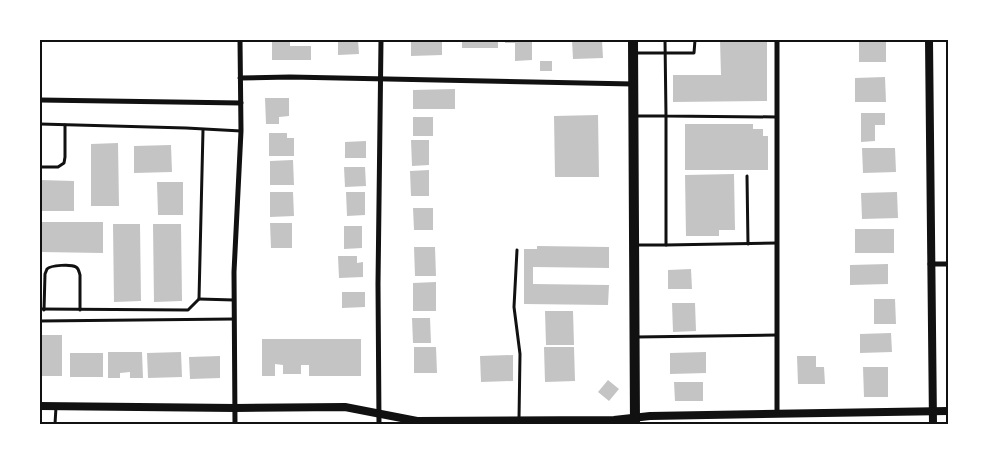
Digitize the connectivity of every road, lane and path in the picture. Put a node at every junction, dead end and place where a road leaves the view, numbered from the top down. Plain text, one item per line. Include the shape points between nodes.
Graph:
1 (240, 40) edge
2 (381, 40) edge
3 (634, 40) edge
4 (665, 40) edge
5 (694, 40) edge
6 (777, 40) edge
7 (929, 40) edge
8 (634, 54) junction
9 (665, 54) junction
10 (240, 78) junction
11 (381, 79) junction
12 (634, 84) junction
13 (40, 100) edge
14 (240, 103) junction
15 (634, 116) junction
16 (666, 116) junction
17 (777, 117) junction
18 (40, 124) edge
19 (65, 125) junction
20 (203, 130) junction
21 (241, 131) junction
22 (40, 167) edge
23 (748, 176) dead end
24 (777, 243) junction
25 (748, 244) junction
26 (635, 245) junction
27 (666, 245) junction
28 (516, 250) dead end
29 (930, 264) junction
30 (948, 264) edge
31 (200, 299) junction
32 (234, 300) junction
33 (42, 310) edge
34 (80, 310) junction
35 (234, 319) junction
36 (40, 321) edge
37 (777, 335) junction
38 (635, 338) junction
39 (40, 406) edge
40 (56, 406) junction
41 (236, 408) junction
42 (933, 411) junction
43 (948, 411) edge
44 (776, 413) junction
45 (379, 414) junction
46 (519, 420) junction
47 (635, 421) edge
48 (544, 422) edge
49 (55, 424) edge
50 (235, 424) edge
51 (379, 424) edge
52 (933, 424) edge

1 - 10 street
2 - 11 street
3 - 8 main road
4 - 9 lane
5 - 9 lane via 694,53
6 - 17 street
7 - 29 street
8 - 9 lane
8 - 12 main road
9 - 16 lane
10 - 11 street
10 - 14 street
11 - 12 street
11 - 45 street
12 - 15 main road
13 - 14 street
14 - 21 street
15 - 16 lane
15 - 26 main road
16 - 17 lane
16 - 27 lane
17 - 24 street
18 - 19 lane
19 - 20 lane
19 - 22 lane via 64,163 58,167
20 - 21 lane
20 - 31 lane
21 - 32 street
23 - 25 lane
24 - 25 lane
24 - 37 street
25 - 27 lane
26 - 27 lane
26 - 38 main road
28 - 46 lane via 514,307 520,354
29 - 30 street
29 - 42 street
31 - 32 lane
31 - 34 lane via 188,310
32 - 35 street
33 - 34 lane
33 - 34 lane via 46,268 50,266 70,266 79,270
35 - 36 lane
35 - 41 street
37 - 38 lane
37 - 44 street
38 - 47 main road
39 - 40 street
40 - 41 street
40 - 49 lane
41 - 45 street via 345,408
41 - 50 street
42 - 43 street
42 - 44 street
42 - 52 street
44 - 47 street via 650,416
45 - 46 street via 416,421
45 - 51 street
46 - 48 street
47 - 48 street

